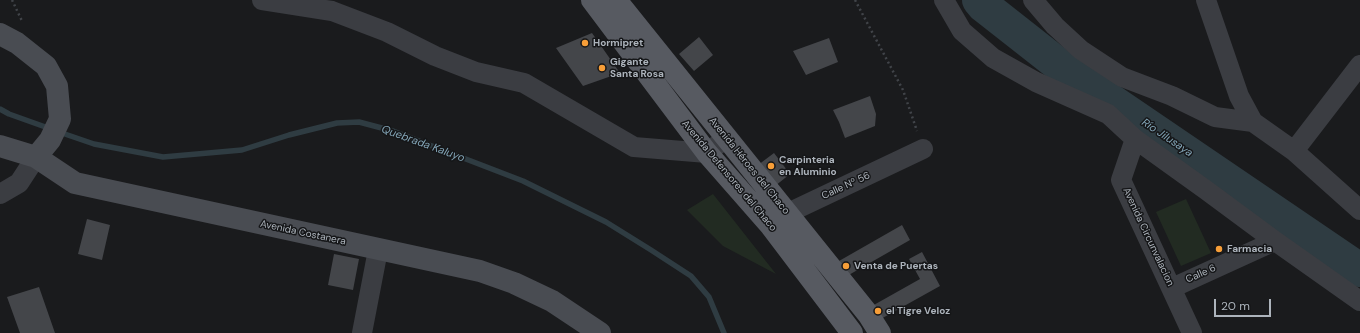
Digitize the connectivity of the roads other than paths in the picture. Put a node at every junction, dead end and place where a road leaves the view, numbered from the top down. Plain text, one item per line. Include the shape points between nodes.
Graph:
1 (262, 0) edge
2 (592, 0) edge
3 (616, 0) edge
4 (944, 0) edge
5 (1206, 0) edge
6 (1037, 1) edge
7 (0, 34) edge
8 (1360, 65) edge
9 (1253, 122) junction
10 (726, 138) junction
11 (1135, 139) junction
12 (0, 146) edge
13 (923, 149) road end
14 (1294, 151) junction
15 (707, 153) junction
16 (36, 157) junction
17 (0, 194) edge
18 (1360, 210) edge
19 (788, 213) junction
20 (771, 226) junction
21 (1275, 242) junction
22 (378, 250) junction
23 (1172, 288) junction
24 (1360, 301) edge
25 (362, 333) edge
26 (600, 333) edge
27 (852, 333) edge
28 (880, 333) edge
29 (1192, 333) edge

1 - 15 street via 332,11 387,32 434,56 476,72 524,84 634,147
2 - 15 main road, Avenida Defensores del Chaco
3 - 10 main road, Avenida Héroes del Chaco
4 - 11 street via 962,31 993,58 1036,82 1108,114
5 - 9 street via 1239,96
6 - 9 street via 1055,26 1081,50 1122,77 1172,96 1215,117
7 - 16 main road via 46,66 57,86 60,119 50,140
8 - 14 street
9 - 14 street
10 - 15 street
10 - 19 main road, Avenida Héroes del Chaco
11 - 21 street
11 - 23 street, Avenida Circunvalacion via 1121,180
12 - 16 main road, Avenida Costanera
13 - 19 street, Calle Nº 56
14 - 18 street
15 - 20 main road, Avenida Defensores del Chaco
16 - 17 street via 19,183
16 - 22 main road, Avenida Costanera via 75,183
19 - 20 street, Calle Nº 56
19 - 28 main road, Avenida Héroes del Chaco via 868,314
20 - 27 main road, Avenida Defensores del Chaco
21 - 23 street, Calle 6
21 - 24 street
22 - 25 street
22 - 26 main road, Avenida Costanera via 480,271 514,283 552,301
23 - 29 street, Avenida Circunvalacion

